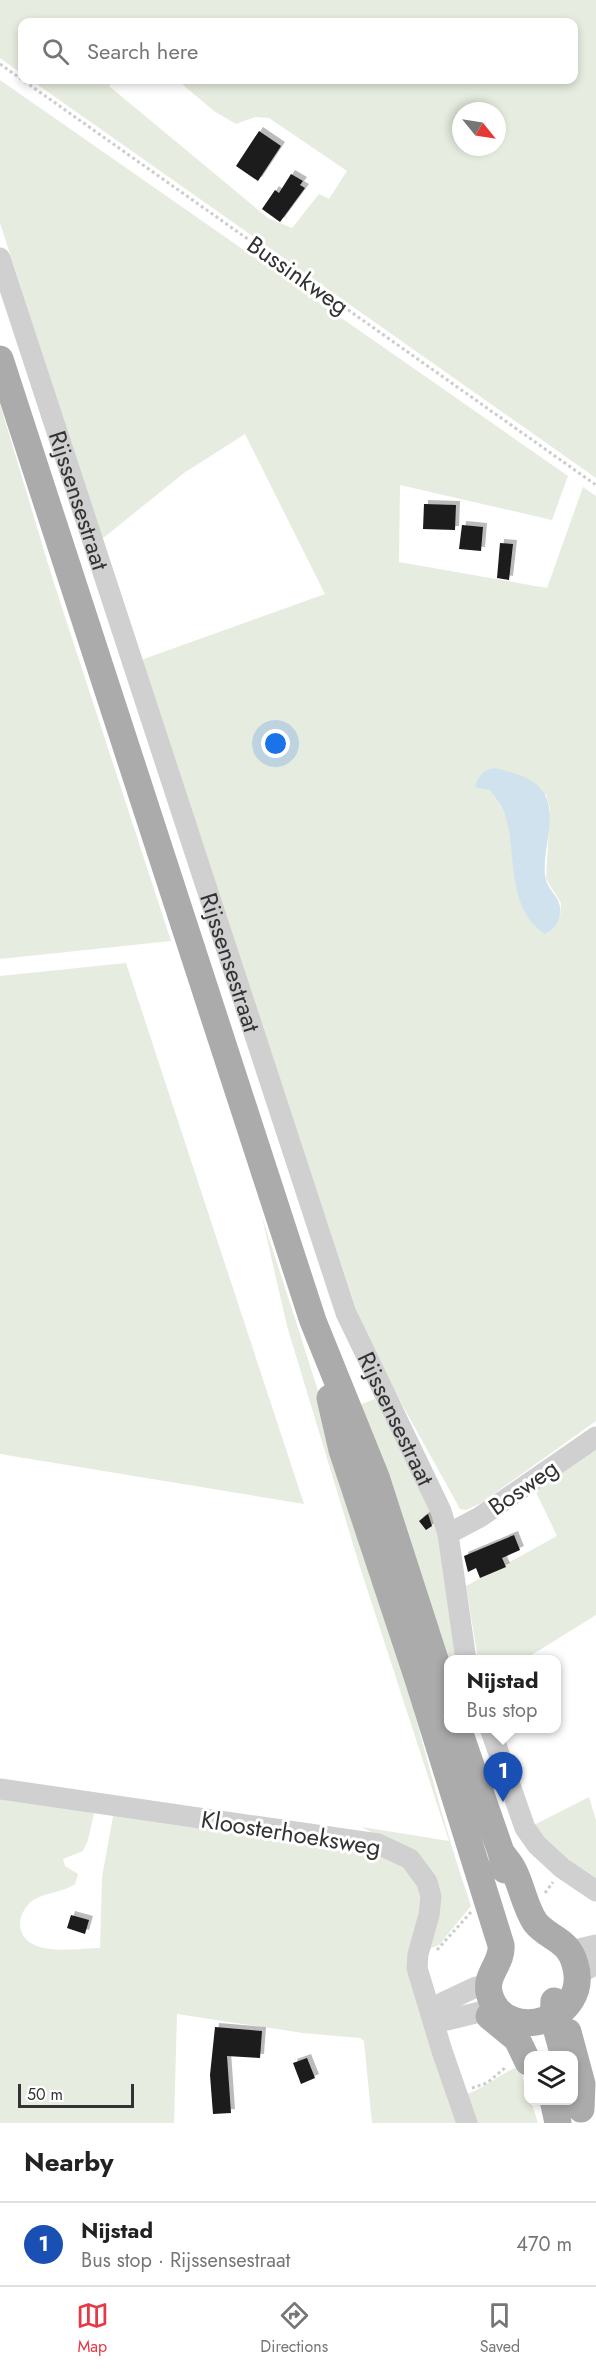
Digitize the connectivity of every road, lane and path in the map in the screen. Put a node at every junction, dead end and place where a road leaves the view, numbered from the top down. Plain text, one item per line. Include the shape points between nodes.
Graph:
1 (0, 64) edge
2 (18, 77) edge
3 (28, 84) edge
4 (0, 258) edge
5 (0, 359) edge
6 (596, 485) edge
7 (313, 1321) junction
8 (596, 1437) edge
9 (448, 1534) junction
10 (465, 1655) edge
11 (444, 1687) edge
12 (460, 1733) edge
13 (492, 1733) edge
14 (0, 1789) edge
15 (596, 1891) edge
16 (596, 1945) edge
17 (495, 1948) junction
18 (561, 1950) edge
19 (498, 2012) junction
20 (432, 2014) junction
21 (558, 2014) junction
22 (525, 2051) edge
23 (563, 2051) edge
24 (524, 2061) edge
25 (456, 2094) junction
26 (564, 2108) edge
27 (467, 2123) edge

1 - 2 path, Bussinkweg
3 - 6 path, Bussinkweg
4 - 9 street, Rijssensestraat via 346,1314 441,1510
5 - 7 main road, Rijssensestraat
7 - 11 main road, Rijssensestraat via 380,1487
7 - 17 main road, Rijssensestraat via 342,1450 474,1855
8 - 9 street, Bosweg via 480,1517
9 - 10 street, Rijssensestraat
12 - 18 main road via 516,1906
13 - 15 street via 525,1828 562,1868
14 - 20 street, Kloosterhoeksweg via 378,1844 400,1852 427,1881 430,1897 417,1968
16 - 18 street
17 - 18 main road via 516,1940
17 - 19 main road via 502,1956 491,1972 488,1988
18 - 21 main road via 564,1983 552,2006
19 - 20 street via 442,2003
19 - 21 main road via 540,2022
19 - 22 main road
20 - 25 street, Kloosterhoeksweg
21 - 23 main road
21 - 26 main road via 582,2084
24 - 25 path via 506,2067 487,2083
25 - 27 street, Kloosterhoeksweg

